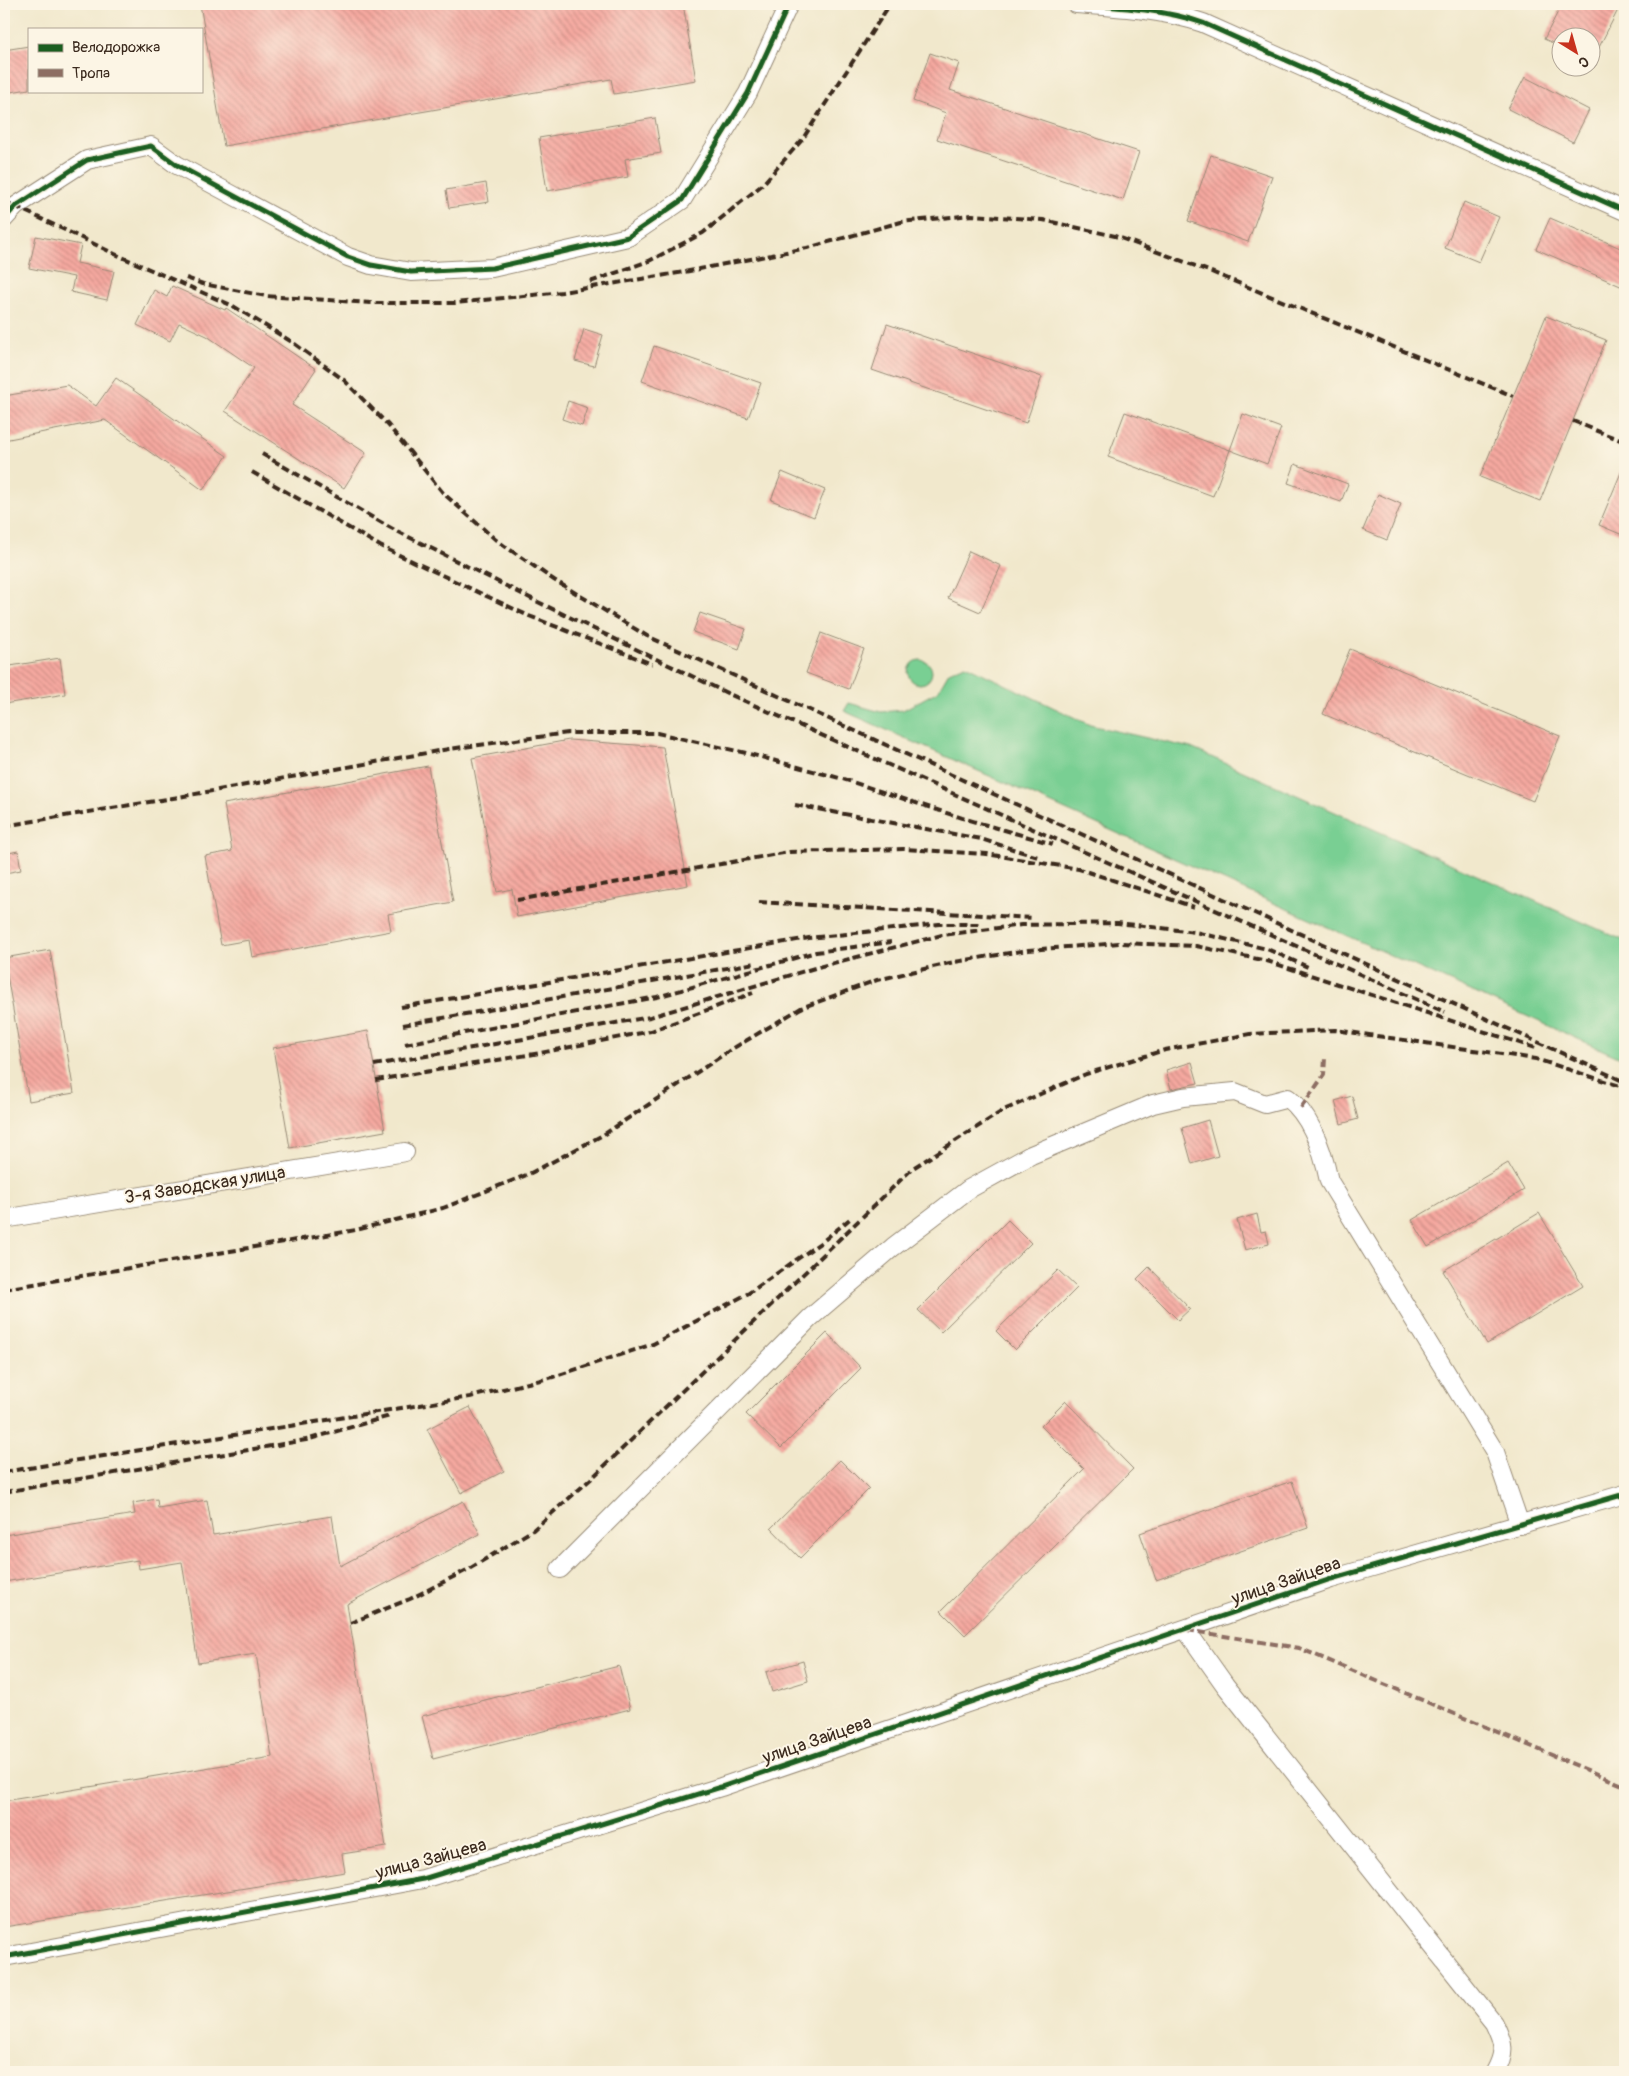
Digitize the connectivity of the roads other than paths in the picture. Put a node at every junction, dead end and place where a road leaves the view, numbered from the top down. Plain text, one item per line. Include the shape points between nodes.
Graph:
1 (789, 4) edge
2 (1076, 4) edge
3 (1625, 212) edge
4 (4, 219) edge
5 (405, 1152) dead end
6 (4, 1219) edge
7 (1625, 1494) edge
8 (1520, 1525) junction
9 (560, 1569) dead end
10 (1186, 1630) junction
11 (4, 1957) edge
12 (1495, 2072) edge

1 - 4 street via 748,93 682,200 628,237 492,268 411,272 371,265 320,244 177,165 151,146 87,160 24,201
2 - 3 street via 1150,10 1203,23
5 - 6 street, 3-я Заводская улица
7 - 8 street, улица Зайцева
8 - 9 street via 1495,1452 1329,1182 1324,1157 1301,1108 1288,1098 1265,1104 1234,1092 1183,1097 1154,1104 1031,1155 969,1189 892,1247 810,1318
8 - 10 street, улица Зайцева via 1331,1579
10 - 11 street, улица Зайцева via 721,1786 423,1879
10 - 12 street via 1225,1685 1494,2023 1502,2040 1503,2058

